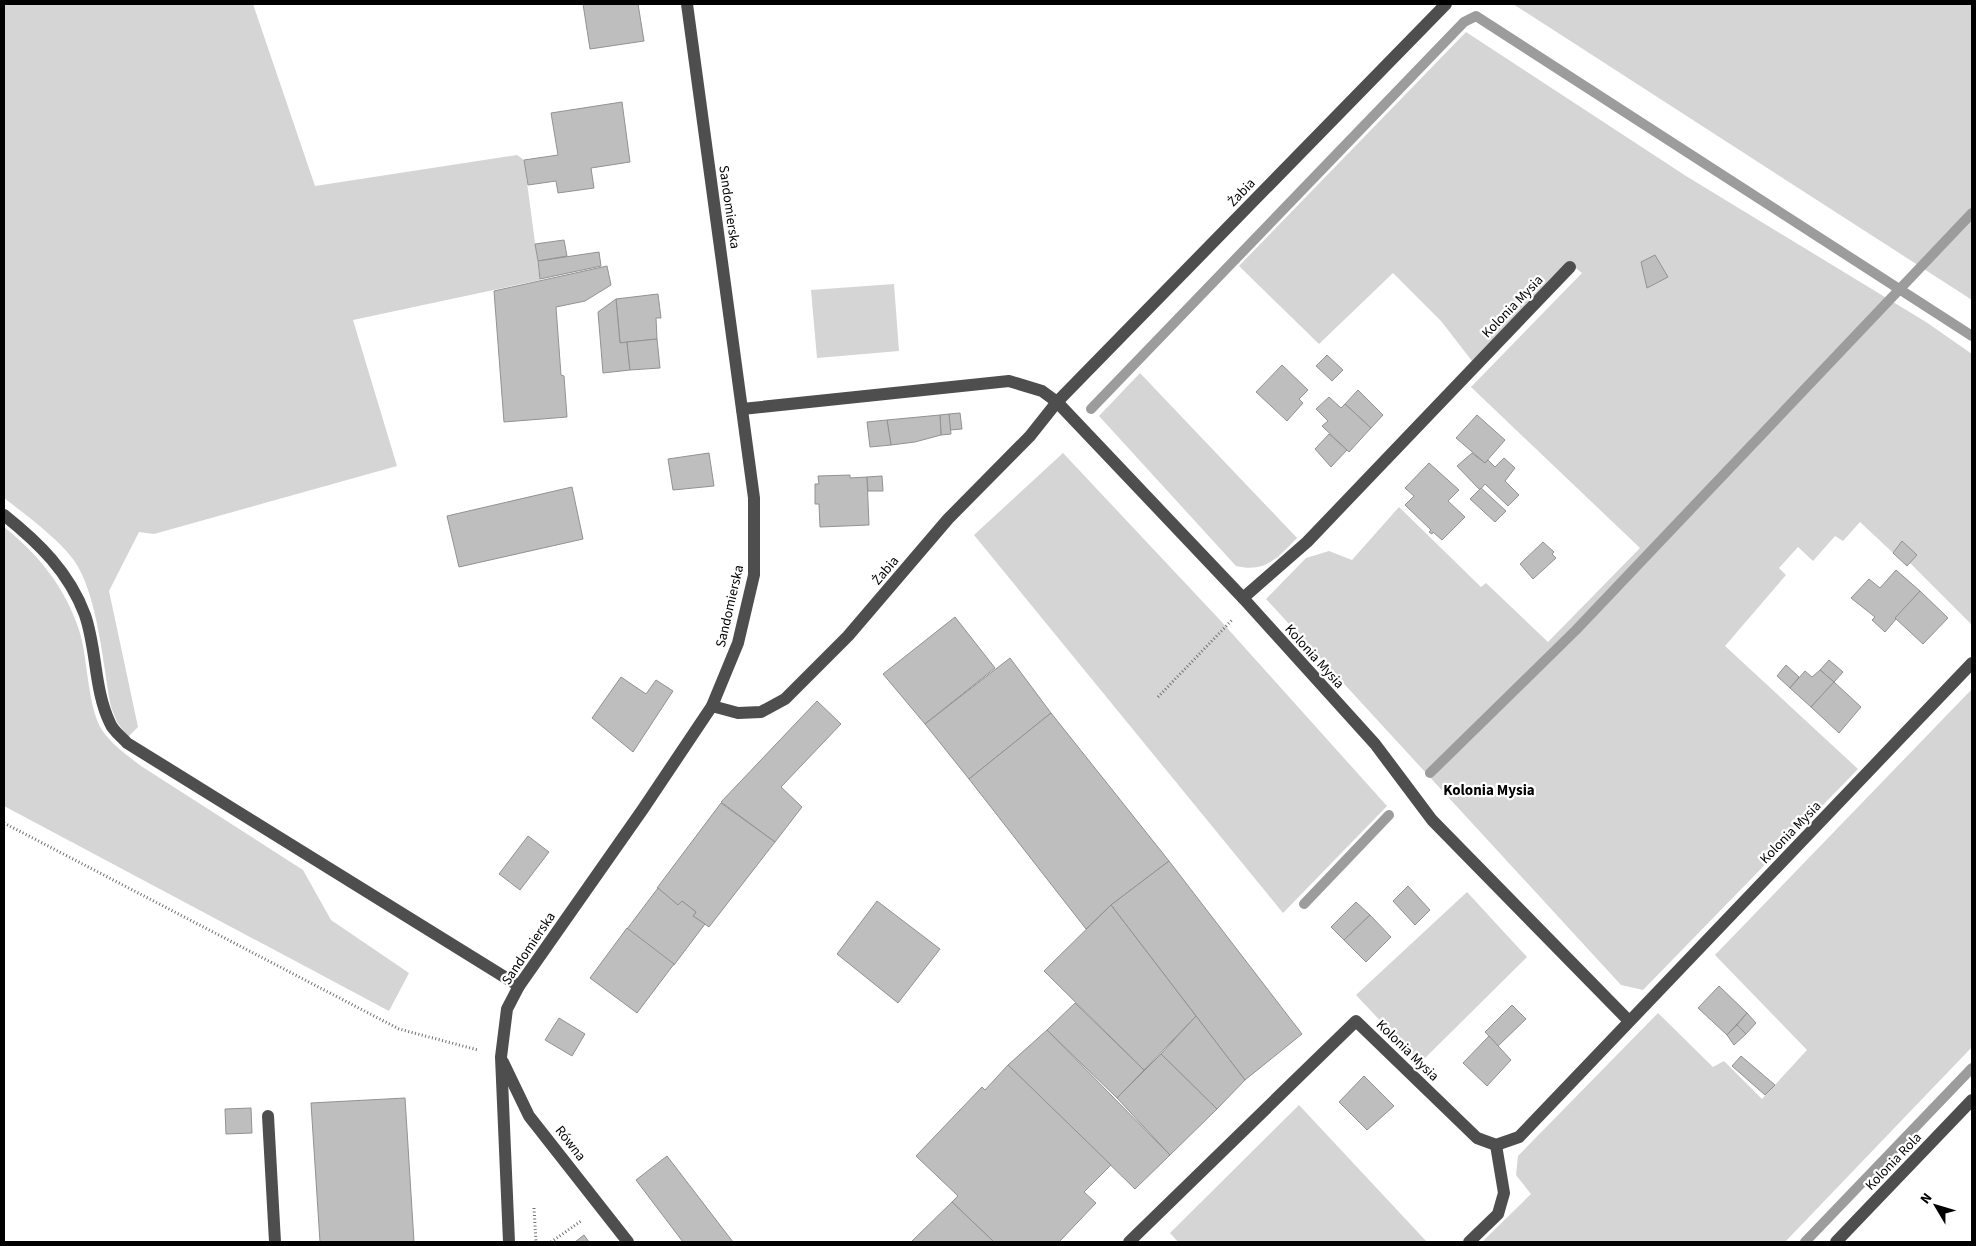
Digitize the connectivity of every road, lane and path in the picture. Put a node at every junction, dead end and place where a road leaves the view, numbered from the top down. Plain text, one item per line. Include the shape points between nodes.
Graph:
1 (687, 4) edge
2 (1446, 4) edge
3 (1570, 267) dead end
4 (1058, 402) junction
5 (742, 408) junction
6 (4, 515) edge
7 (1243, 598) junction
8 (1972, 664) edge
9 (1158, 697) dead end
10 (712, 706) junction
11 (4, 823) edge
12 (519, 986) junction
13 (1629, 1021) junction
14 (501, 1056) junction
15 (1972, 1100) edge
16 (268, 1116) dead end
17 (1496, 1145) junction
18 (275, 1242) edge
19 (509, 1242) edge
20 (628, 1242) edge
21 (1128, 1242) edge
22 (1469, 1242) edge
23 (1836, 1242) edge

1 - 5 street, Sandomierska
2 - 4 street, Żabia
3 - 7 street, Kolonia Mysia via 1307,542
4 - 5 street via 1042,391 1009,381
4 - 7 street, Kolonia Mysia
4 - 10 street, Żabia via 1030,436 948,519 848,636 785,698 761,712 738,713
5 - 10 street, Sandomierska via 754,498 754,575 738,644
6 - 12 street via 57,563 73,586 85,617 110,725 127,744
7 - 9 path via 1230,622
7 - 13 street, Kolonia Mysia via 1375,744 1432,820
8 - 13 street, Kolonia Mysia
10 - 12 street, Sandomierska
11 - 14 path via 399,1029
12 - 14 street, Sandomierska via 507,1009
13 - 17 street, Kolonia Mysia via 1519,1137
14 - 19 street, Sandomierska
14 - 20 street, Równa via 529,1116
15 - 23 street, Kolonia Rola
16 - 18 street
17 - 21 street, Kolonia Mysia via 1477,1138 1356,1021
17 - 22 street via 1504,1193 1498,1214

